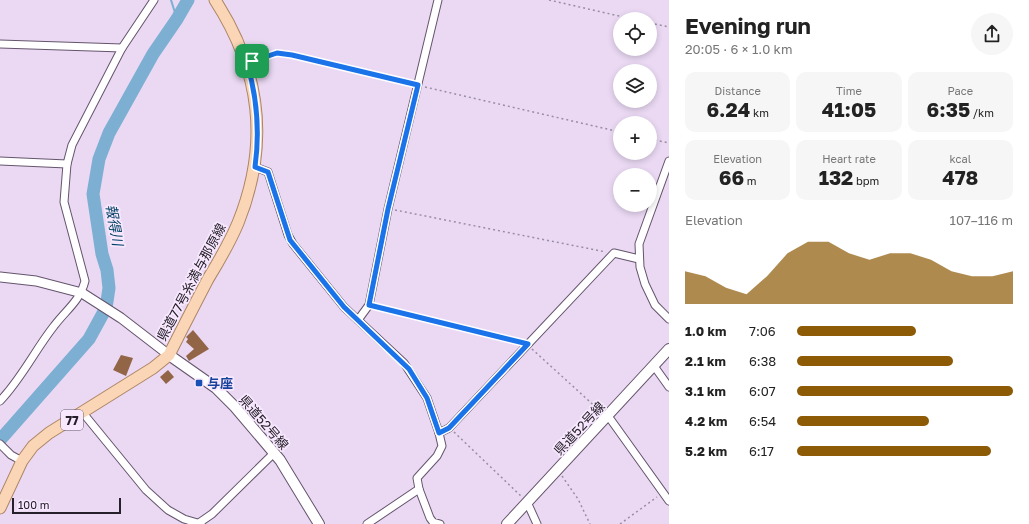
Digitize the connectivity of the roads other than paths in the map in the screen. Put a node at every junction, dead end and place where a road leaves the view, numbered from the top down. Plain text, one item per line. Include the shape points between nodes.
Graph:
1 (154, 0) edge
2 (215, 0) edge
3 (438, 0) edge
4 (0, 44) edge
5 (122, 48) junction
6 (669, 161) edge
7 (0, 162) edge
8 (67, 164) junction
9 (255, 167) junction
10 (639, 259) junction
11 (0, 277) edge
12 (85, 295) junction
13 (669, 319) edge
14 (358, 320) junction
15 (669, 349) edge
16 (169, 355) junction
17 (654, 366) junction
18 (669, 387) edge
19 (1, 397) edge
20 (83, 413) junction
21 (607, 417) junction
22 (439, 433) junction
23 (2, 447) edge
24 (274, 452) junction
25 (22, 461) junction
26 (419, 489) junction
27 (669, 501) edge
28 (527, 502) junction
29 (0, 508) edge
30 (200, 524) edge
31 (319, 524) edge
32 (367, 524) edge
33 (440, 524) edge
34 (507, 524) edge
35 (537, 524) edge

1 - 5 street
2 - 9 main road, 県道77号糸満与那原線 / 77 via 230,24 247,63 254,90 258,135
3 - 14 street via 388,209 369,305
4 - 5 street
5 - 8 street via 72,145
6 - 10 street via 639,244
7 - 8 street
8 - 12 street via 64,202 85,281
9 - 14 street via 268,172 290,240 317,276
9 - 16 main road, 県道77号糸満与那原線 / 77 via 238,224
10 - 13 street via 645,284 655,305
10 - 22 street via 614,253 449,428
11 - 12 street via 42,282
12 - 16 street via 121,318
12 - 19 street via 53,327 11,390
14 - 22 street via 413,373 427,398
15 - 17 main road, 県道52号線
16 - 20 main road, 県道77号糸満与那原線 / 77
16 - 24 main road, 県道52号線 via 216,388
17 - 18 street
17 - 21 main road, 県道52号線
20 - 25 main road, 県道77号糸満与那原線 / 77 via 40,440
20 - 30 street via 146,490 168,510
21 - 27 street
21 - 28 main road, 県道52号線
22 - 26 street via 442,446 440,452 418,475
23 - 25 street
24 - 30 street
24 - 31 main road, 県道52号線
25 - 29 main road, 県道77号糸満与那原線 / 77
26 - 32 street
26 - 33 street via 430,518
28 - 34 main road, 県道52号線
28 - 35 street

